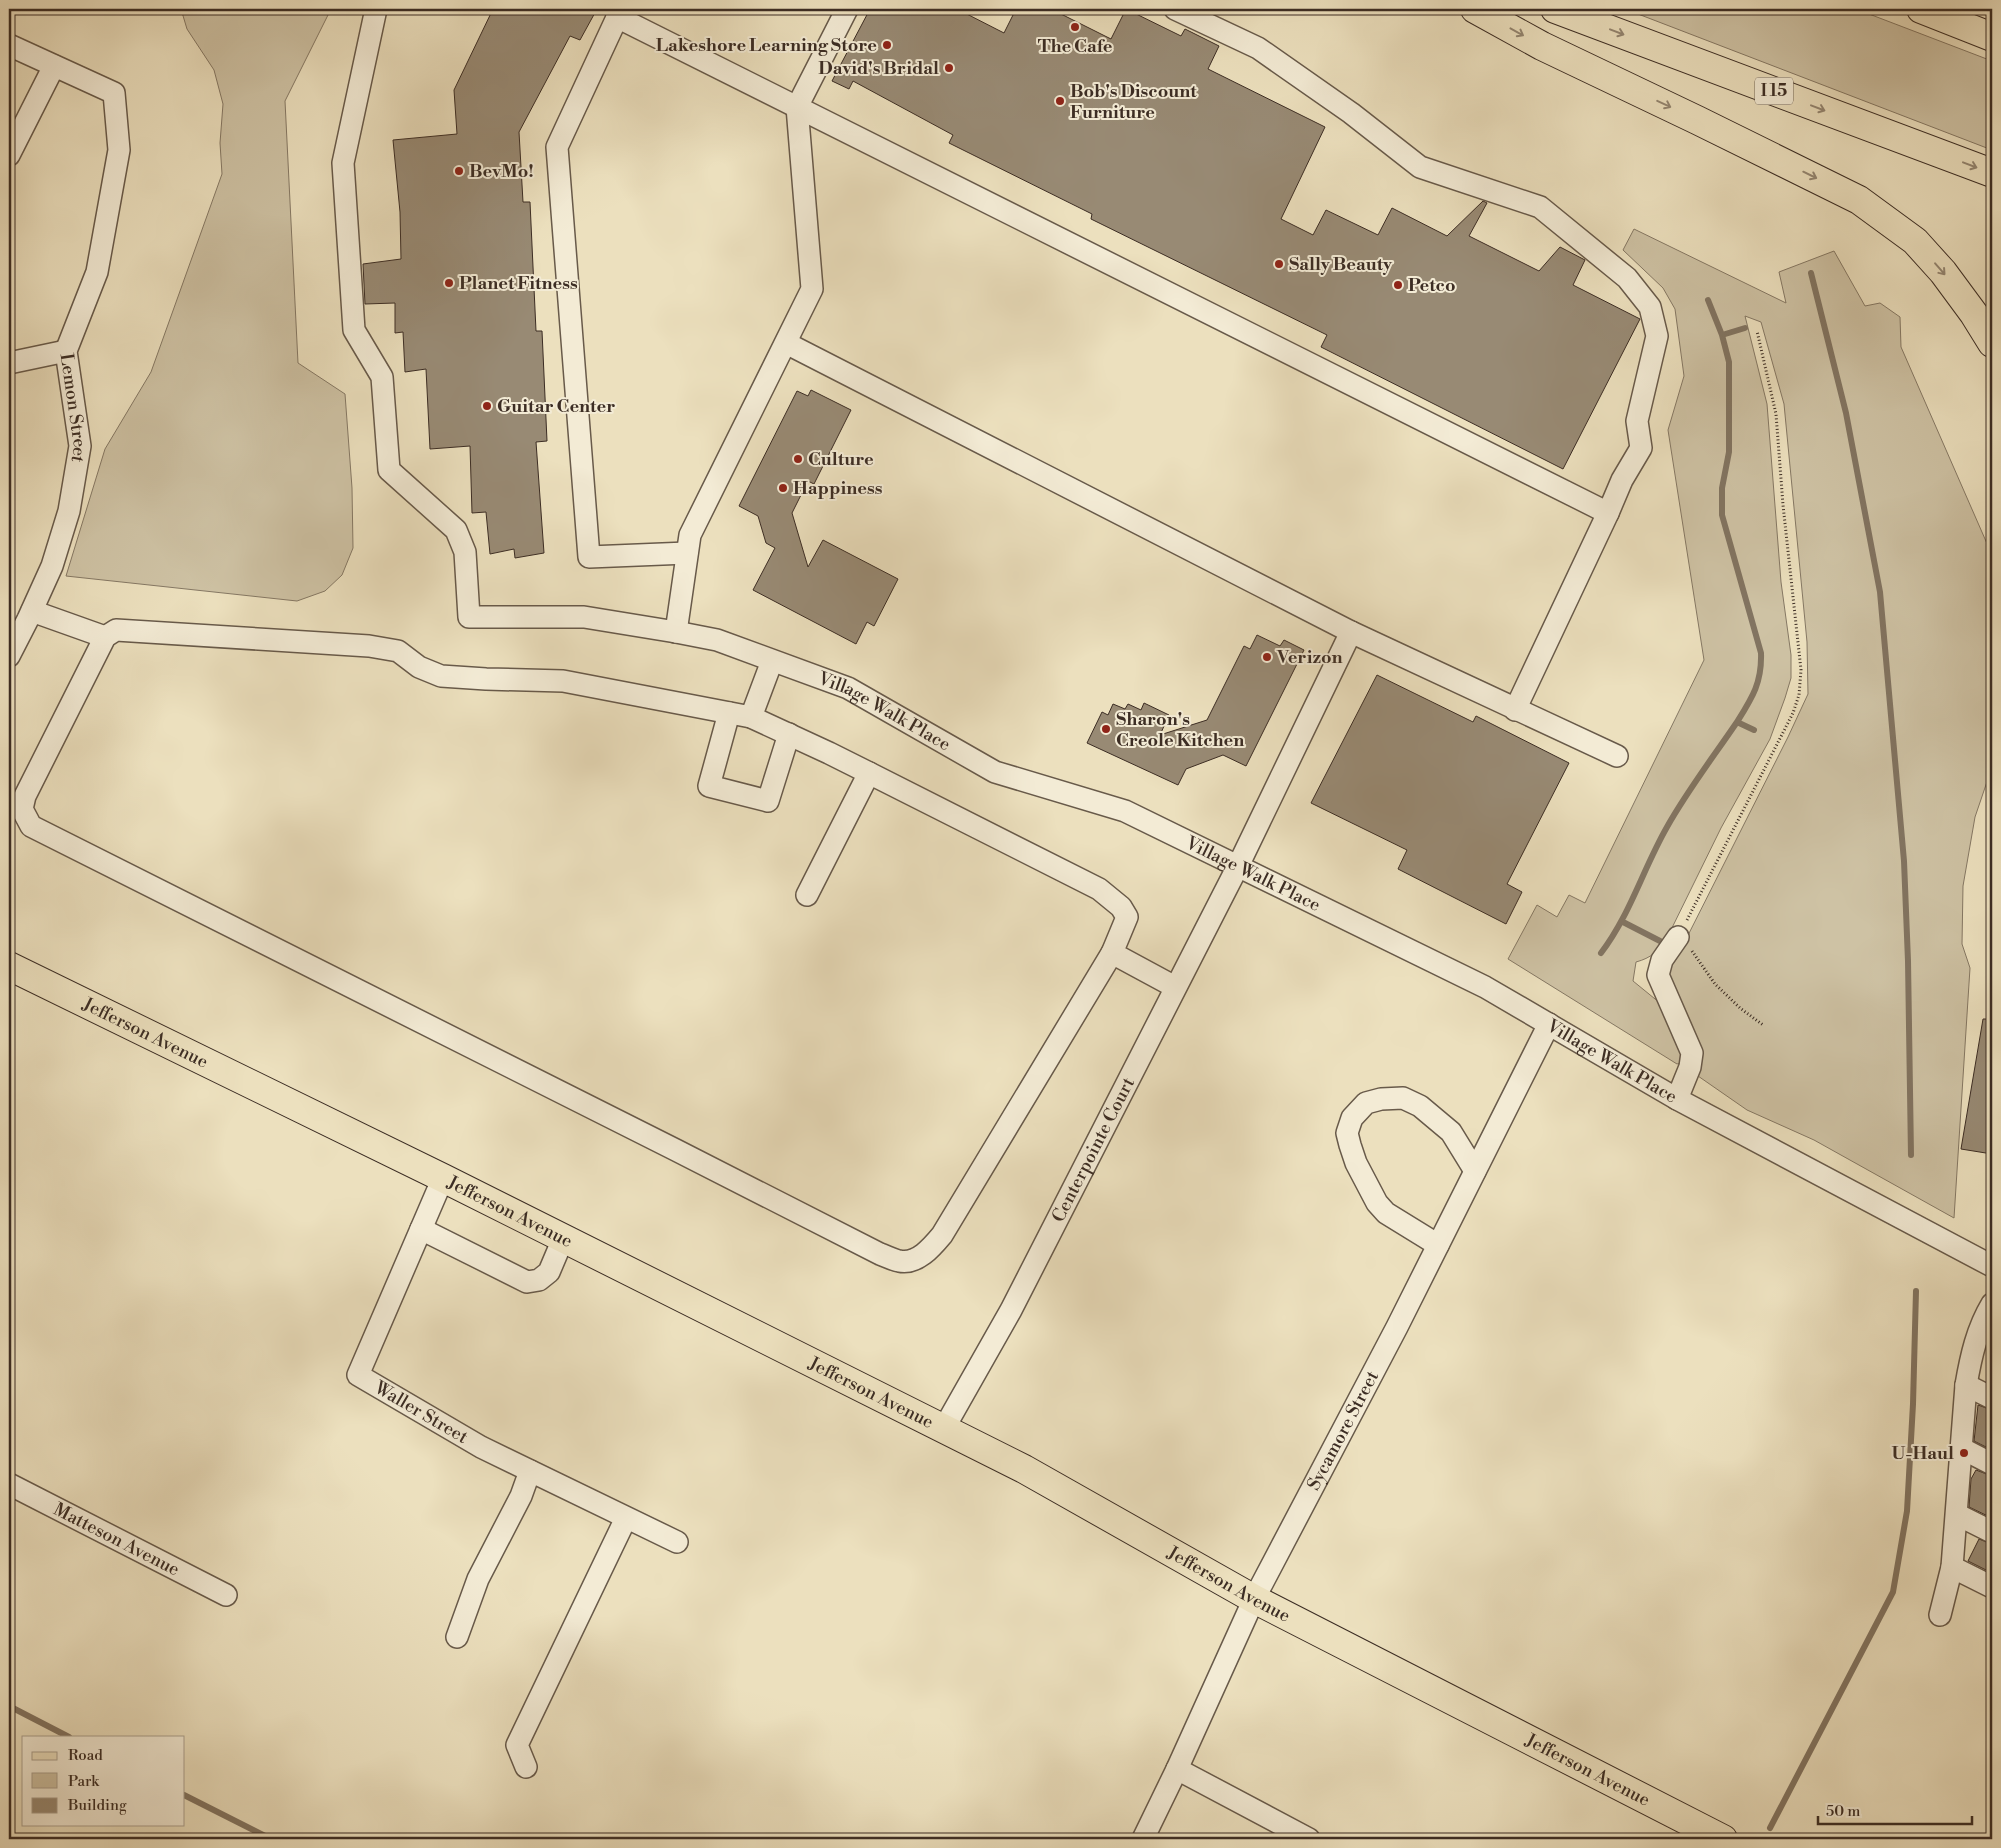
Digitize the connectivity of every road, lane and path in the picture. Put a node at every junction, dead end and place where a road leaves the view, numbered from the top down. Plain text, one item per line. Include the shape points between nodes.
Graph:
1 (376, 9) edge
2 (847, 9) edge
3 (1175, 9) edge
4 (1475, 9) edge
5 (1555, 9) edge
6 (1921, 9) edge
7 (619, 13) edge
8 (1992, 37) edge
9 (9, 45) edge
10 (54, 66) junction
11 (798, 107) junction
12 (9, 155) edge
13 (1992, 173) edge
14 (1757, 331) dead end
15 (786, 343) junction
16 (1992, 343) edge
17 (66, 351) junction
18 (9, 363) edge
19 (1608, 513) junction
20 (687, 553) junction
21 (32, 611) junction
22 (676, 632) junction
23 (1350, 632) junction
24 (105, 637) junction
25 (9, 656) edge
26 (772, 660) junction
27 (1515, 710) junction
28 (729, 713) junction
29 (751, 717) junction
30 (789, 734) junction
31 (1616, 756) dead end
32 (869, 774) junction
33 (1238, 866) junction
34 (808, 895) dead end
35 (1678, 937) junction
36 (1112, 953) junction
37 (9, 966) edge
38 (1175, 987) junction
39 (1549, 1024) junction
40 (1763, 1025) dead end
41 (1677, 1099) junction
42 (1475, 1171) junction
43 (442, 1178) junction
44 (421, 1229) junction
45 (563, 1239) junction
46 (1438, 1245) junction
47 (1992, 1266) edge
48 (1992, 1304) edge
49 (1987, 1327) edge
50 (1966, 1385) junction
51 (1992, 1398) edge
52 (943, 1430) junction
53 (1960, 1448) junction
54 (1992, 1464) edge
55 (530, 1471) junction
56 (9, 1484) edge
57 (1958, 1515) junction
58 (626, 1518) junction
59 (1992, 1532) edge
60 (677, 1542) dead end
61 (1952, 1566) junction
62 (1992, 1587) edge
63 (226, 1595) dead end
64 (1254, 1599) junction
65 (1940, 1615) dead end
66 (457, 1637) dead end
67 (526, 1767) dead end
68 (1177, 1769) junction
69 (1716, 1835) edge
70 (1143, 1839) edge
71 (1309, 1839) edge

1 - 22 street, Village Walk Place via 343,163 354,330 382,377 389,470 456,530 465,552 469,618 584,616
2 - 11 street
3 - 19 street via 1258,48 1351,112 1420,167 1540,207 1628,278 1650,307 1657,336 1637,421 1641,448
4 -> 16 main road via 1542,46 1859,200 1915,241 1954,286
5 -> 13 main road, I 15
6 - 8 main road
7 - 11 street
7 - 20 street via 557,146 589,557
9 - 10 street
10 - 12 street
10 - 17 street, Lemon Street via 114,93 119,150 97,272
11 - 15 street via 812,289
11 - 19 street
14 - 35 path via 1776,414 1801,670 1799,695
15 - 20 street via 690,535
15 - 23 street
17 - 18 street
17 - 21 street, Lemon Street via 80,446 69,511 52,566
19 - 27 street
20 - 22 street
21 - 24 street
21 - 25 street, Lemon Street
22 - 26 street, Village Walk Place via 717,640
23 - 27 street
23 - 33 street, Centerpointe Court
24 - 28 street via 116,630 369,646 398,651 441,676 563,681
24 - 36 street via 25,796 22,809 31,826 901,1262 928,1252 942,1235
26 - 29 street
26 - 33 street, Village Walk Place via 848,688 995,772 1125,811
27 - 31 street
28 - 29 street
28 - 30 street via 709,786 768,801
29 - 30 street
30 - 32 street
32 - 34 street
32 - 36 street via 1098,889 1121,907 1127,917
33 - 38 street, Centerpointe Court
33 - 39 street, Village Walk Place via 1485,987
35 - 40 path via 1715,984
35 - 41 street via 1662,960 1658,975 1692,1053
36 - 38 street
37 - 43 main road, Jefferson Avenue
38 - 52 street, Centerpointe Court via 1010,1310
39 - 41 street, Village Walk Place
39 - 42 street, Sycamore Street
41 - 47 street, Village Walk Place
42 - 46 street, Sycamore Street
42 - 46 street via 1451,1132 1420,1106 1403,1098 1381,1098 1366,1103 1352,1118 1347,1133 1350,1145 1377,1203 1386,1213
43 - 44 street, Waller Street
43 - 45 main road, Jefferson Avenue
44 - 45 street via 527,1282 539,1280 549,1272
44 - 55 street, Waller Street via 358,1375 481,1447
45 - 52 main road, Jefferson Avenue
46 - 64 street, Sycamore Street
48 - 49 street
49 - 50 street via 1971,1355
50 - 51 street
50 - 53 street
52 - 64 main road, Jefferson Avenue via 1024,1469
53 - 54 street
53 - 57 street
55 - 58 street, Waller Street
55 - 66 street via 521,1496 478,1579
56 - 63 street, Matteson Avenue
57 - 59 street
57 - 61 street
58 - 60 street, Waller Street
58 - 67 street via 517,1745
61 - 62 street
61 - 65 street
64 - 68 street, Sycamore Street
64 - 69 main road, Jefferson Avenue
68 - 70 street, Sycamore Street
68 - 71 street

